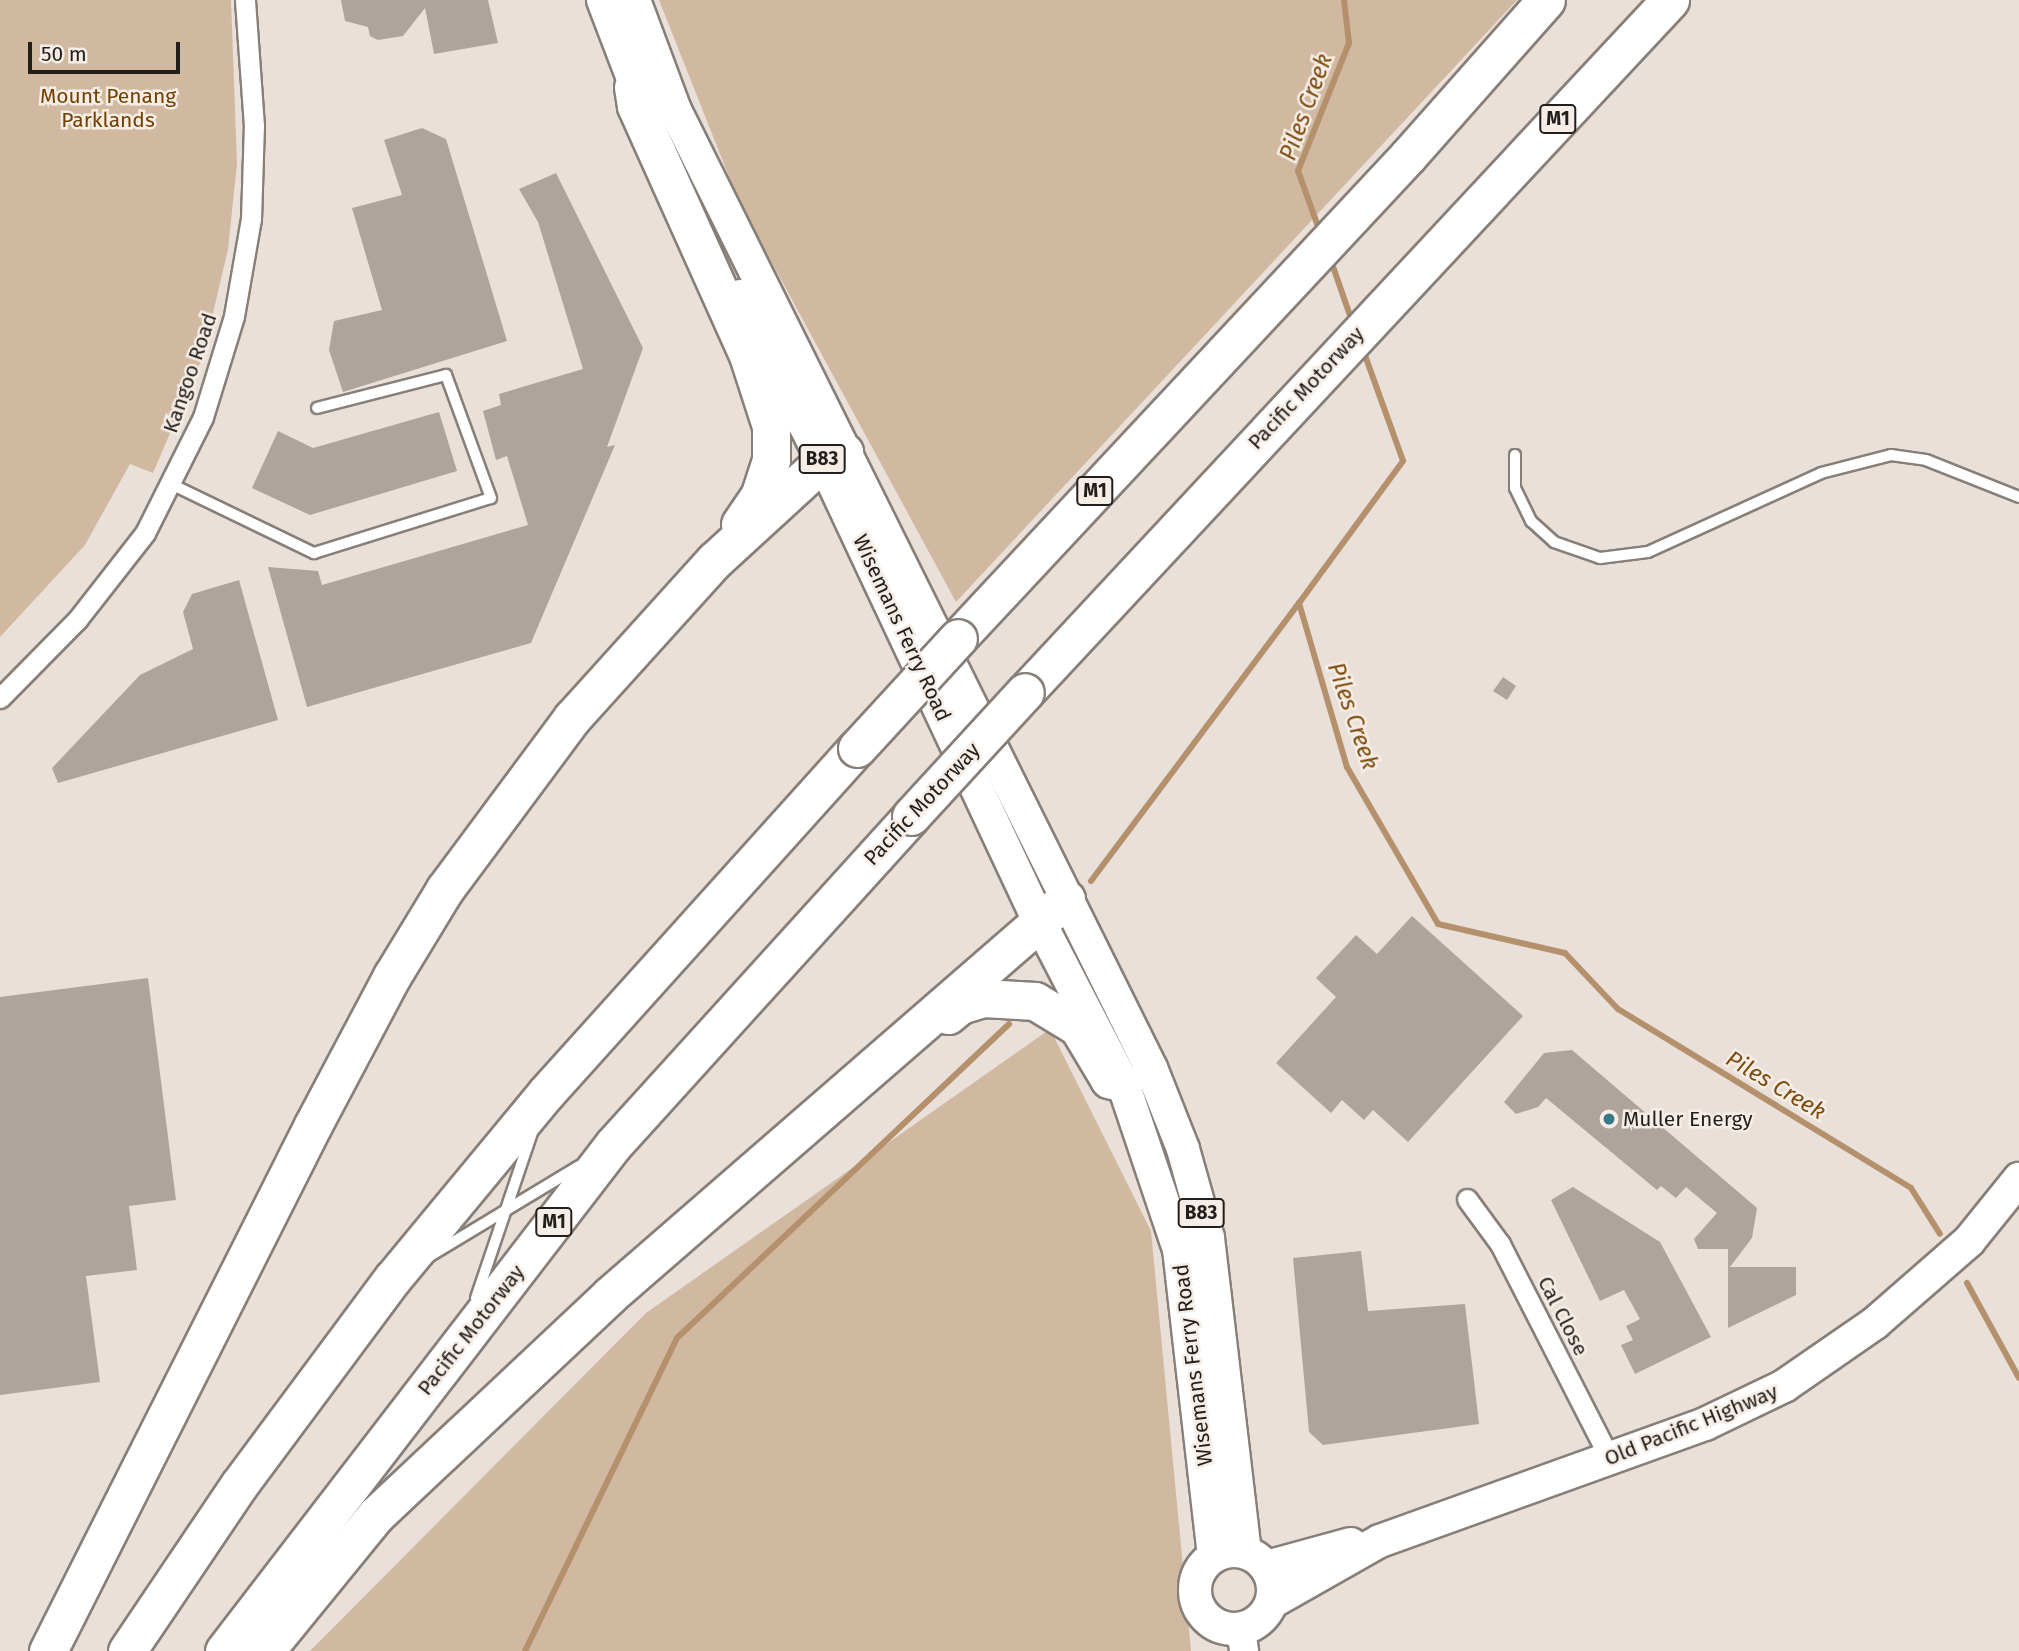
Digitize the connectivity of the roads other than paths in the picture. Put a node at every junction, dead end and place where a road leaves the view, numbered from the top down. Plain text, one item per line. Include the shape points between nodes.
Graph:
1 (245, 0) edge
2 (603, 0) edge
3 (634, 0) edge
4 (1546, 0) edge
5 (1670, 0) edge
6 (633, 87) junction
7 (317, 408) dead end
8 (1515, 454) dead end
9 (834, 457) junction
10 (171, 484) junction
11 (2019, 497) edge
12 (714, 561) junction
13 (0, 698) edge
14 (1053, 910) junction
15 (890, 1053) junction
16 (1124, 1083) junction
17 (546, 1093) junction
18 (613, 1144) junction
19 (2019, 1180) edge
20 (1467, 1199) dead end
21 (506, 1210) junction
22 (393, 1278) junction
23 (461, 1342) junction
24 (1610, 1459) junction
25 (1380, 1541) junction
26 (1242, 1558) junction
27 (1272, 1602) junction
28 (1242, 1640) edge
29 (48, 1651) edge
30 (127, 1651) edge
31 (224, 1651) edge
32 (265, 1651) edge

1 - 10 street, Kangoo Road via 254,126 251,219 223,358
2 - 6 main road, Wisemans Ferry Road / B83
3 - 9 main road, Wisemans Ferry Road / B83 via 675,110
4 - 17 highway, M1, bridge
5 - 18 highway, Pacific Motorway / M1, bridge via 1272,423
6 - 9 main road, Wisemans Ferry Road / B83
6 - 12 highway via 636,106 748,355 771,426 771,460 759,496 714,552
7 - 10 lane via 446,375 491,498 314,554
8 - 11 lane via 1515,488 1531,521 1554,542 1600,558 1648,552 1821,473 1891,455 1926,460
9 - 12 highway
9 - 14 main road, Wisemans Ferry Road / B83
10 - 13 street, Kangoo Road via 145,533 77,620
12 - 29 highway via 572,718 445,889 392,976
14 - 15 highway
14 - 16 main road, Wisemans Ferry Road / B83
14 - 26 main road, Wisemans Ferry Road / B83 via 1151,1068 1183,1149 1208,1238
15 - 16 highway via 900,1055 960,1005 1010,996 1035,1000 1066,1016 1078,1027 1109,1080
15 - 32 highway via 610,1295 376,1515
16 - 26 main road, Wisemans Ferry Road / B83 via 1179,1249
17 - 21 lane
17 - 22 highway, M1
18 - 21 lane
18 - 23 highway, Pacific Motorway / M1
19 - 24 main road, Old Pacific Highway via 1969,1241 1875,1323 1784,1387
20 - 24 street, Cal Close via 1500,1244
21 - 22 lane
21 - 23 lane
22 - 30 highway, M1 via 239,1485
23 - 31 highway, Pacific Motorway / M1
24 - 25 main road, Old Pacific Highway
25 - 26 main road, Old Pacific Highway
25 - 27 main road, Old Pacific Highway
26 - 27 main road, B83 via 1274,1584
26 - 28 main road via 1201,1568 1195,1585 1197,1604 1207,1619
27 - 28 main road

